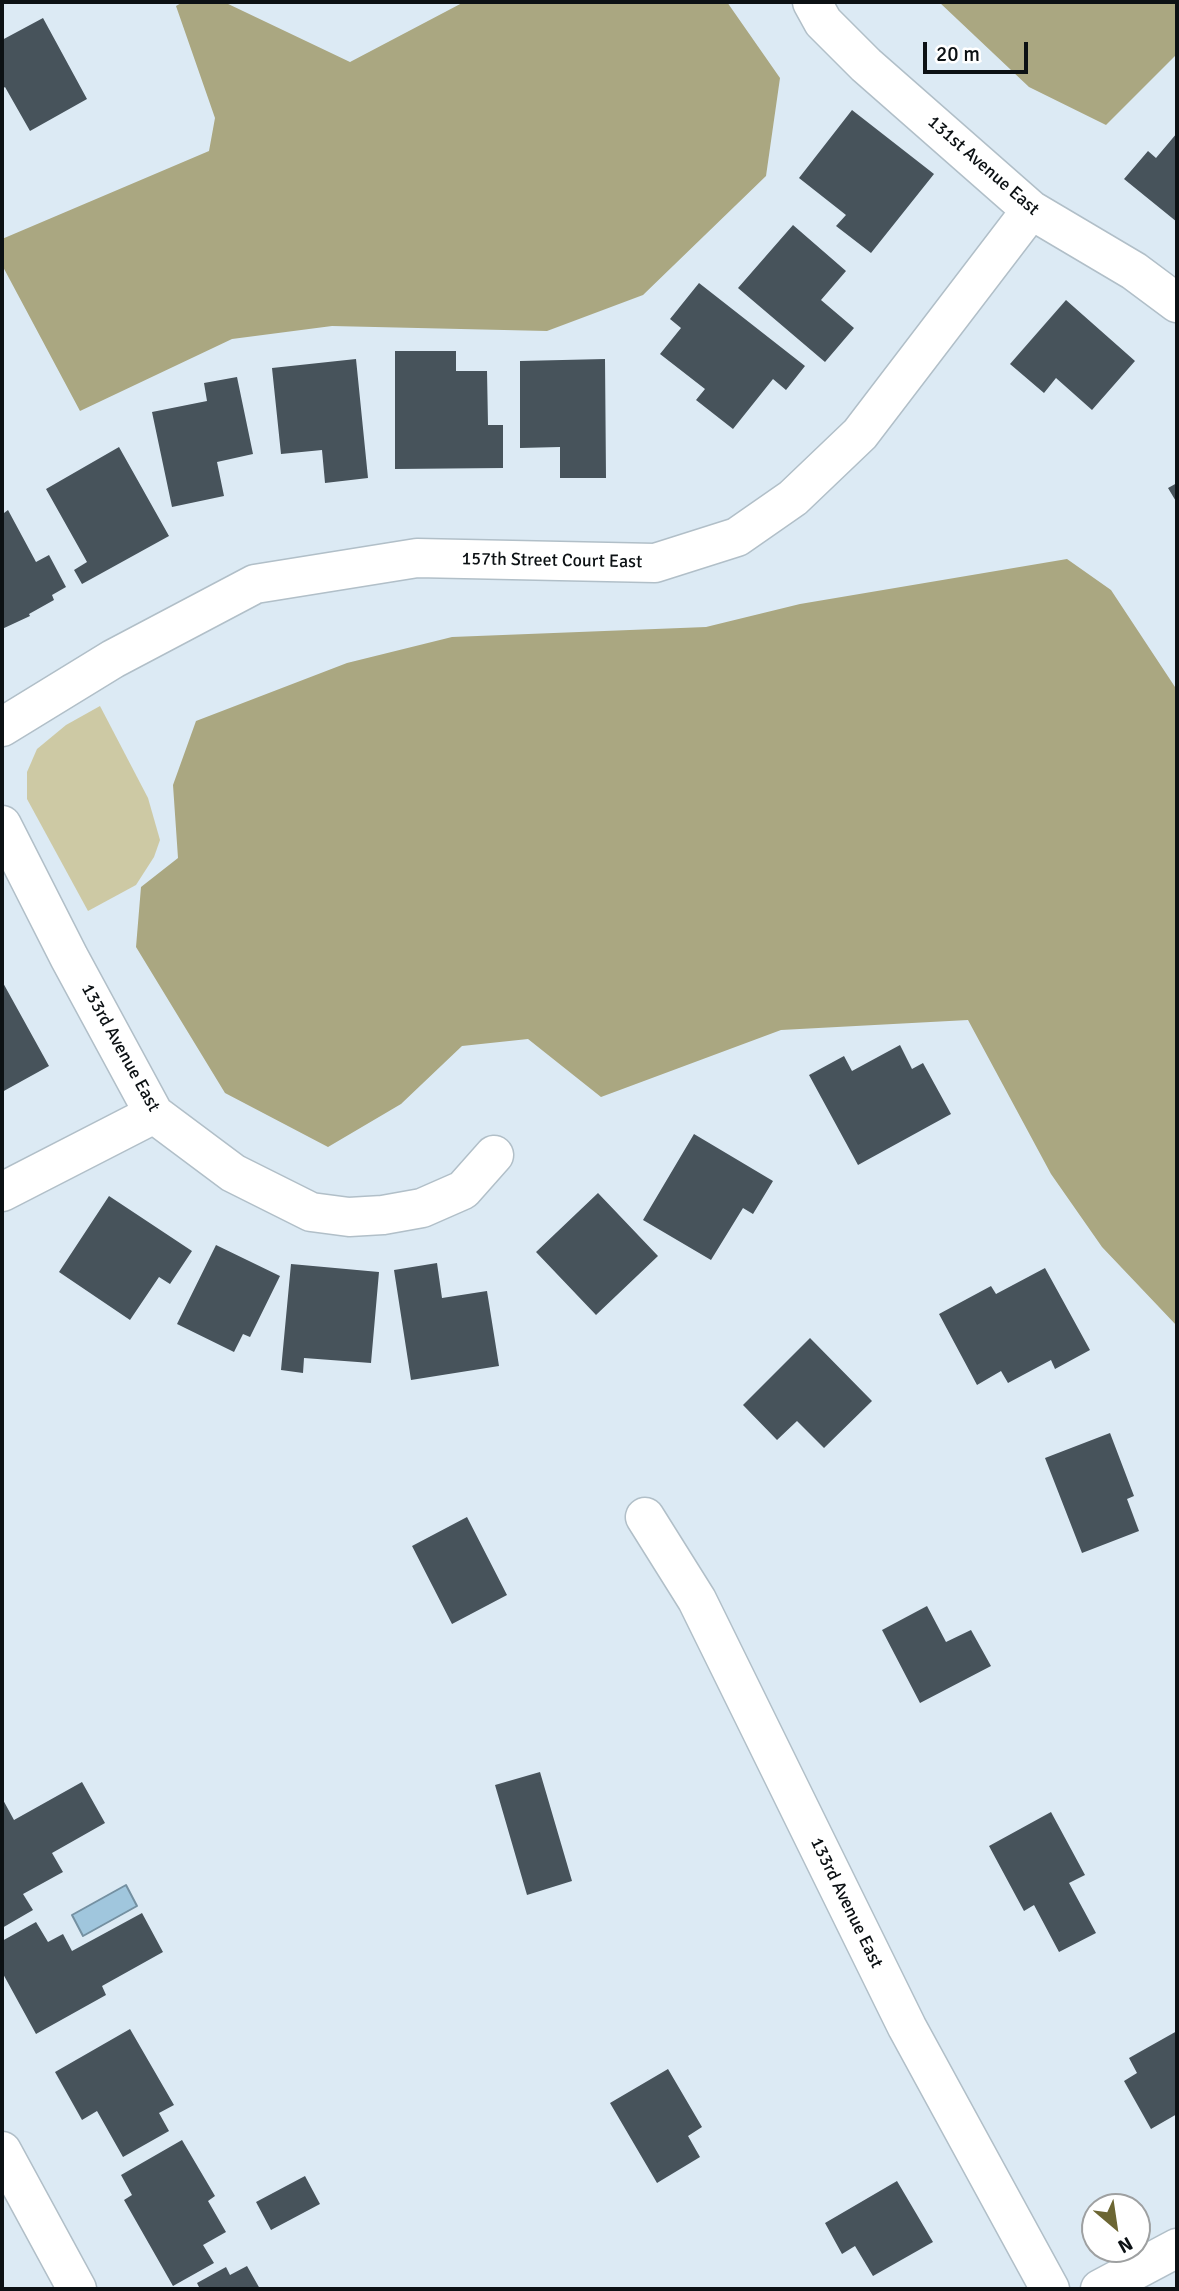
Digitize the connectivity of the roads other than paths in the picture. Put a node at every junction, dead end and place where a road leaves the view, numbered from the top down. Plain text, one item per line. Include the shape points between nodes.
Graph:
1 (812, 2) edge
2 (1031, 210) junction
3 (1177, 303) edge
4 (2, 727) edge
5 (2, 825) edge
6 (154, 1114) junction
7 (494, 1155) dead end
8 (2, 1192) edge
9 (645, 1517) dead end
10 (2, 2151) edge
11 (1177, 2248) edge
12 (77, 2289) edge
13 (1049, 2289) edge
14 (1100, 2289) edge

1 - 2 street, 131st Avenue East via 823,22 866,65
2 - 3 street, 131st Avenue East via 1134,271
2 - 4 street, 157th Street Court East via 860,434 793,498 737,537 655,563 417,558 255,584 113,659
5 - 6 street, 133rd Avenue East
6 - 7 street, 133rd Avenue East via 233,1173 311,1212 349,1217 422,1208 463,1190
6 - 8 street
9 - 13 street, 133rd Avenue East via 697,1601 907,2027
10 - 12 street
11 - 14 street

